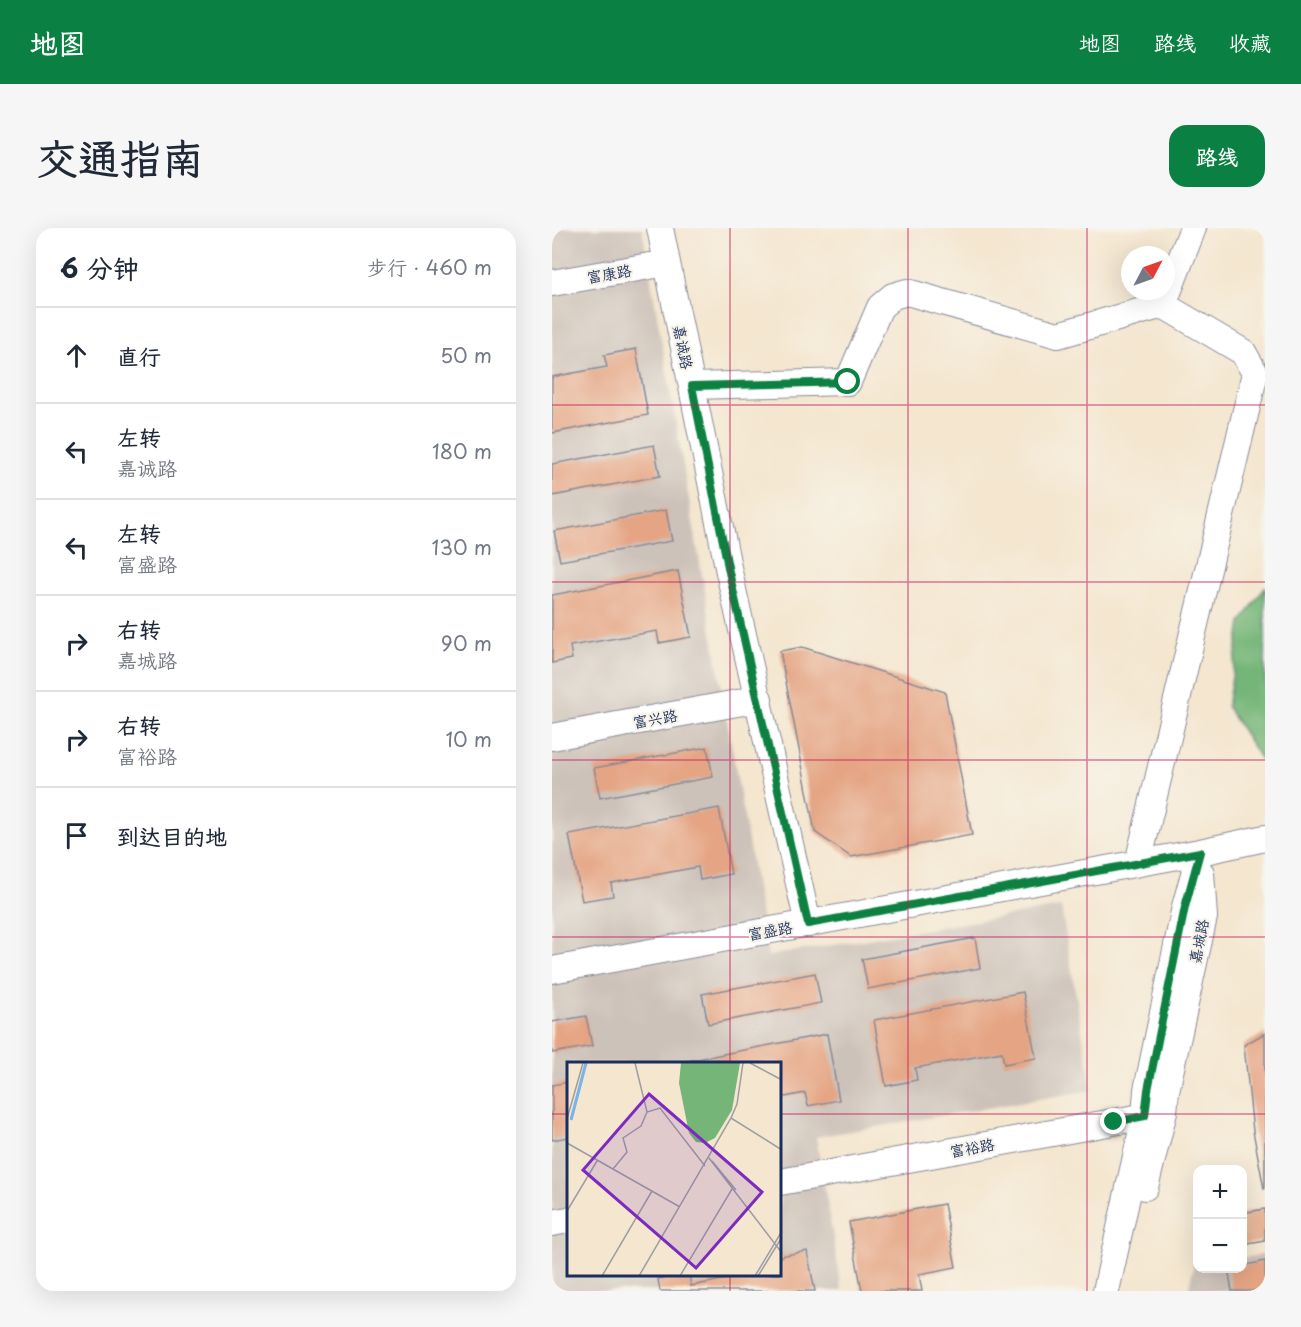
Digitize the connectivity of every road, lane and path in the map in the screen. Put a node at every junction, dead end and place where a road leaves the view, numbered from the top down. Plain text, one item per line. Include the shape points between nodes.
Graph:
1 (660, 228) edge
2 (1193, 228) edge
3 (667, 263) junction
4 (552, 284) edge
5 (1162, 304) junction
6 (692, 386) junction
7 (759, 699) junction
8 (552, 737) edge
9 (1265, 838) edge
10 (1200, 852) junction
11 (1138, 863) junction
12 (808, 924) junction
13 (552, 970) edge
14 (1155, 1114) junction
15 (782, 1182) edge
16 (567, 1220) edge
17 (552, 1223) edge
18 (1106, 1291) edge
19 (1123, 1291) edge

1 - 3 street, 嘉诚路
2 - 5 street
3 - 4 street, 富康路
3 - 6 street, 嘉诚路
5 - 6 street via 1058,335 907,292 880,307 848,382
5 - 11 street via 1243,352 1255,373
6 - 7 street, 嘉诚路
7 - 8 street, 富兴路
7 - 12 street, 嘉诚路
9 - 10 street, 富盛路
10 - 11 street, 富盛路
10 - 14 street, 嘉城路 via 1148,1090
11 - 12 street, 富盛路
12 - 13 street, 富盛路
14 - 15 street, 富裕路
14 - 18 street, 嘉城路
14 - 19 street, 嘉城路
16 - 17 street

